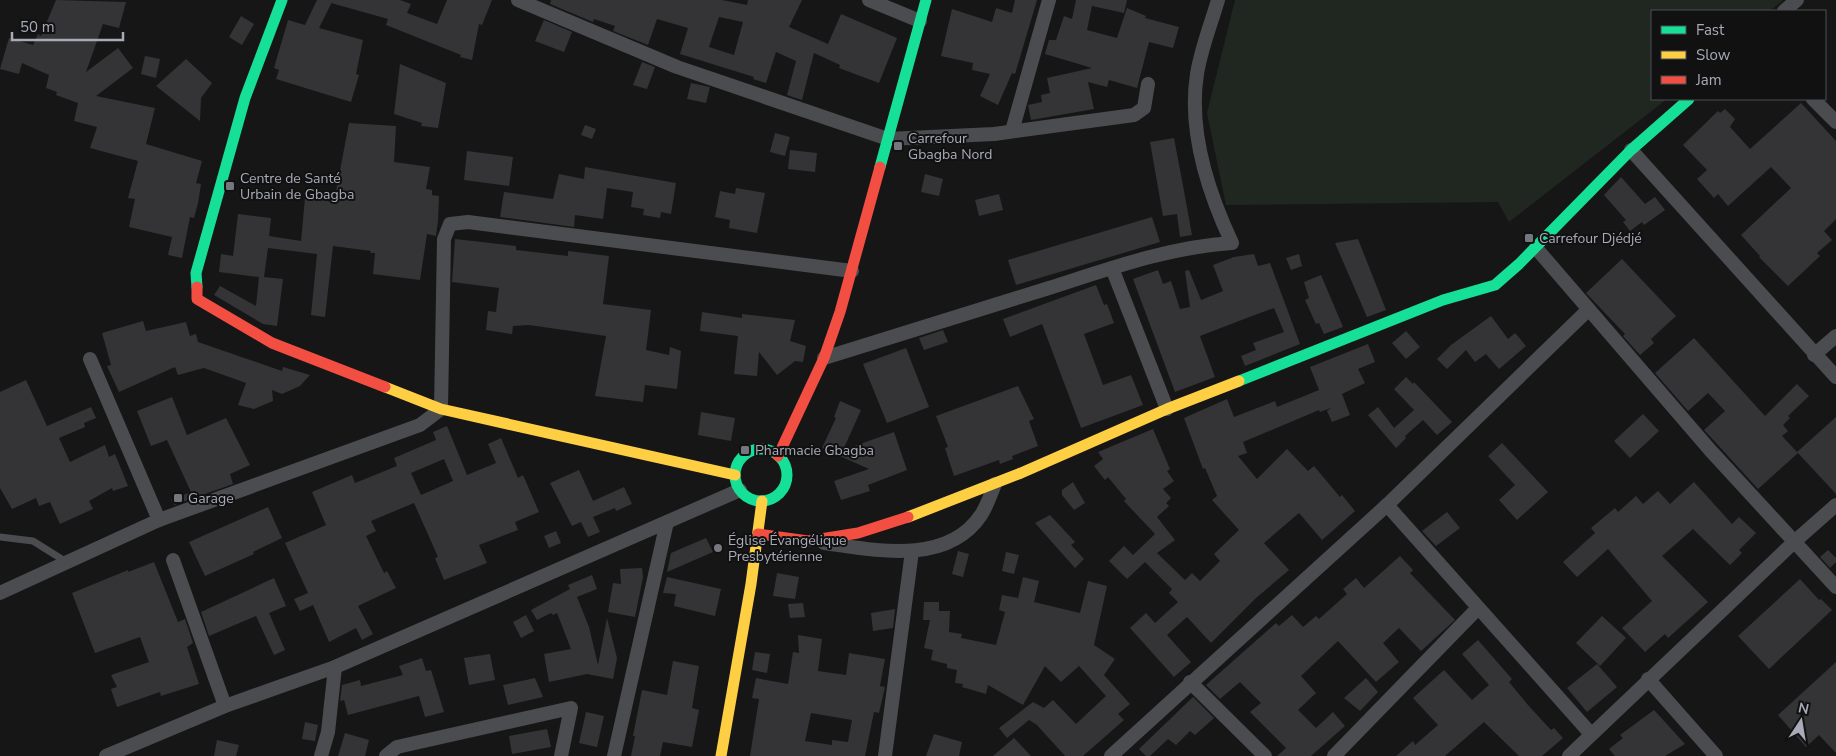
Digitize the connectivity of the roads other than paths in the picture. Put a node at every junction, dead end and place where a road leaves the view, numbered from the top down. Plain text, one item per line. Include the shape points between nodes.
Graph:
1 (282, 0) edge
2 (518, 0) edge
3 (869, 0) edge
4 (926, 0) edge
5 (1050, 0) edge
6 (1218, 0) edge
7 (1797, 0) edge
8 (1785, 10) edge
9 (920, 21) junction
10 (1148, 84) dead end
11 (1688, 100) edge
12 (1814, 100) edge
13 (1836, 122) edge
14 (1012, 131) junction
15 (888, 139) junction
16 (1631, 150) junction
17 (1536, 248) junction
18 (1112, 268) junction
19 (852, 271) junction
20 (1588, 310) junction
21 (1836, 336) edge
22 (1814, 355) junction
23 (824, 358) junction
24 (90, 359) dead end
25 (1836, 377) edge
26 (1167, 408) junction
27 (441, 409) junction
28 (778, 456) junction
29 (735, 475) junction
30 (995, 484) junction
31 (740, 490) junction
32 (762, 501) junction
33 (1387, 505) junction
34 (1836, 505) edge
35 (160, 520) junction
36 (667, 522) junction
37 (758, 534) junction
38 (0, 537) edge
39 (808, 541) junction
40 (1794, 542) junction
41 (912, 551) junction
42 (173, 560) dead end
43 (68, 563) junction
44 (1836, 587) edge
45 (0, 593) edge
46 (1478, 608) junction
47 (335, 667) junction
48 (1648, 679) junction
49 (1190, 682) junction
50 (225, 706) junction
51 (1591, 734) junction
52 (106, 756) edge
53 (321, 756) edge
54 (386, 756) edge
55 (562, 756) edge
56 (614, 756) edge
57 (721, 756) edge
58 (886, 756) edge
59 (1111, 756) edge
60 (1265, 756) edge
61 (1334, 756) edge
62 (1569, 756) edge
63 (1716, 756) edge

1 - 27 street via 243,107 196,273 197,298 272,343
2 - 15 street via 677,66
3 - 9 street
4 - 9 street
5 - 14 street
6 - 18 street via 1197,73 1195,118 1202,160 1232,243 1175,251
7 - 8 street
9 - 15 street
10 - 14 street via 1144,108 1134,115
11 - 16 street
12 - 13 street
14 - 15 street
15 - 19 street
16 - 17 street
16 - 22 street
17 - 20 street
17 - 26 street via 1495,284 1443,300
18 - 23 street
18 - 26 street
19 - 23 street
19 - 27 street via 468,222 450,224 444,238
20 - 33 street
20 - 40 street
21 - 22 street
22 - 25 street
23 - 28 street
24 - 35 street
26 - 30 street
27 - 29 street
27 - 35 street via 420,426
28 - 29 street via 763,450 747,454 740,460
28 - 32 street via 786,472 786,480 778,495
29 - 31 street
30 - 39 street via 858,533
30 - 41 street via 981,515 963,534 949,542
31 - 32 street via 746,496
31 - 36 street
32 - 37 street
33 - 46 street
33 - 49 street
34 - 40 street
35 - 43 street
36 - 47 street
36 - 56 street
37 - 39 street
37 - 57 street
38 - 43 lane via 33,541
39 - 41 street
40 - 44 street
40 - 48 street
41 - 58 street
42 - 50 street
43 - 45 street
46 - 51 street
46 - 61 street
47 - 50 street
47 - 53 street via 328,732
48 - 51 street
48 - 63 street
49 - 59 street
49 - 60 street
50 - 52 street
51 - 62 street
54 - 55 street via 397,747 571,708

